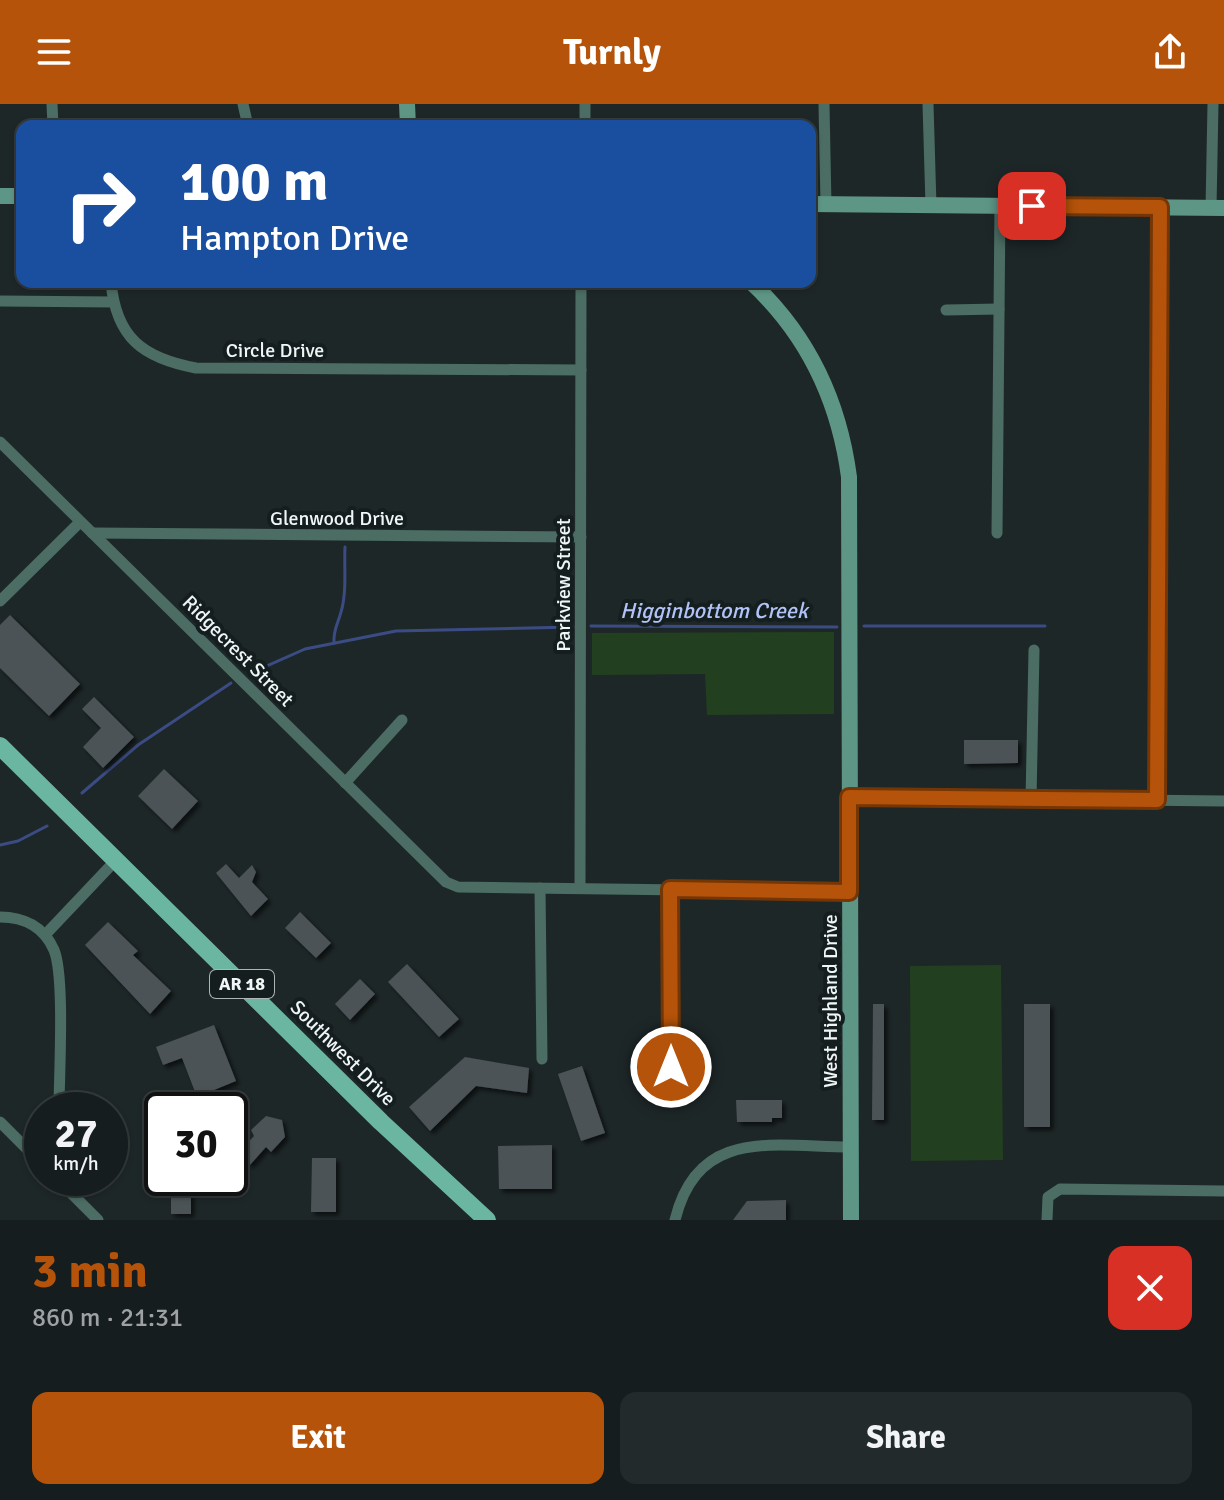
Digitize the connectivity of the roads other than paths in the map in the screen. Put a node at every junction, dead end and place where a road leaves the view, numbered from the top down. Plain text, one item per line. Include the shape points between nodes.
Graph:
1 (824, 104) edge
2 (928, 104) edge
3 (1213, 104) edge
4 (818, 205) edge
5 (931, 206) junction
6 (1000, 206) junction
7 (1160, 207) junction
8 (1218, 208) edge
9 (112, 288) edge
10 (581, 288) edge
11 (757, 288) edge
12 (0, 301) edge
13 (113, 302) junction
14 (999, 309) junction
15 (946, 310) dead end
16 (581, 370) junction
17 (0, 442) edge
18 (80, 522) junction
19 (92, 533) junction
20 (997, 533) dead end
21 (581, 537) junction
22 (0, 601) edge
23 (1034, 650) dead end
24 (402, 720) dead end
25 (0, 746) edge
26 (345, 783) junction
27 (849, 797) junction
28 (1031, 800) junction
29 (1157, 800) junction
30 (1224, 801) edge
31 (116, 860) junction
32 (540, 888) junction
33 (580, 888) junction
34 (670, 889) junction
35 (849, 892) junction
36 (0, 917) edge
37 (45, 935) junction
38 (542, 1059) dead end
39 (671, 1067) dead end
40 (59, 1092) edge
41 (0, 1122) edge
42 (24, 1146) edge
43 (851, 1147) junction
44 (1224, 1191) edge
45 (75, 1196) edge
46 (98, 1220) edge
47 (487, 1220) edge
48 (675, 1220) edge
49 (851, 1220) edge
50 (1047, 1220) edge

1 - 4 street
2 - 5 street
3 - 8 street
4 - 5 street
5 - 6 street
6 - 7 street
6 - 14 street
7 - 8 street
7 - 29 street
9 - 13 street
10 - 16 street, Parkview Street
11 - 27 street, West Highland Drive via 787,321 819,371 846,451
12 - 13 street
13 - 16 street, Circle Drive via 142,350 161,361 196,368
14 - 15 street
14 - 20 street
16 - 21 street, Parkview Street
17 - 18 street, Ridgecrest Street
18 - 19 street, Ridgecrest Street
18 - 22 street
19 - 21 street, Glenwood Drive
19 - 26 street, Ridgecrest Street
21 - 33 street, Parkview Street
23 - 28 street
24 - 26 street
25 - 31 main road, Southwest Drive / AR 18
26 - 32 street, Ridgecrest Street via 451,884
27 - 28 street
27 - 35 street, West Highland Drive
28 - 29 street
29 - 30 street
31 - 37 street
31 - 47 main road, Southwest Drive / AR 18
32 - 33 street
32 - 38 street
33 - 34 street
34 - 35 street
34 - 39 street
35 - 43 street, West Highland Drive
36 - 37 street via 25,920
37 - 40 street via 58,967
41 - 42 street
43 - 48 street via 740,1147 721,1152 688,1180
43 - 49 street, West Highland Drive
44 - 50 street via 1060,1189 1048,1197
45 - 46 street

